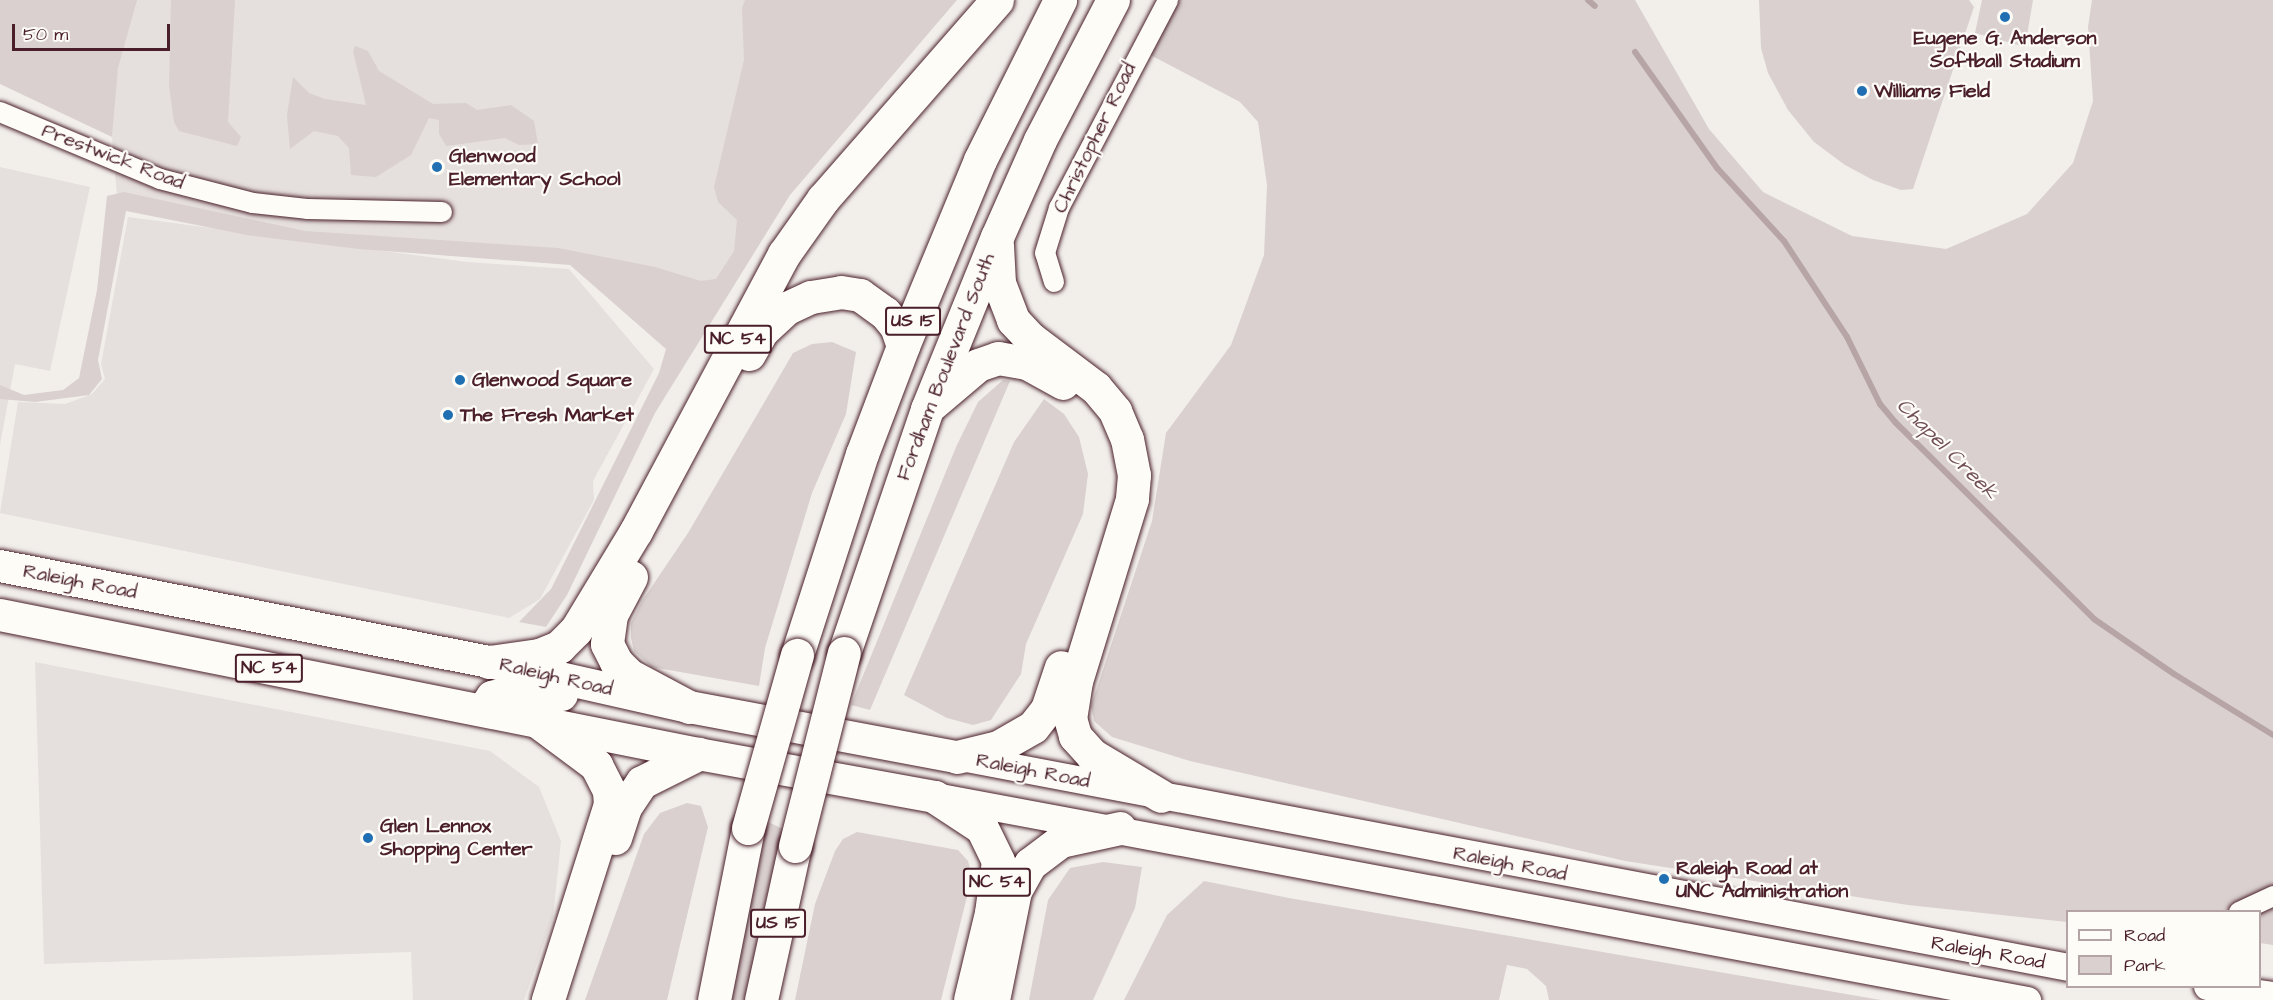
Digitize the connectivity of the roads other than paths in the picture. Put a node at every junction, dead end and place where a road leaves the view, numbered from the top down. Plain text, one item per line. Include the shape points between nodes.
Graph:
1 (997, 0) edge
2 (1060, 0) edge
3 (1113, 0) edge
4 (1168, 0) edge
5 (0, 112) edge
6 (442, 212) dead end
7 (997, 237) junction
8 (1054, 282) dead end
9 (903, 346) junction
10 (927, 409) junction
11 (0, 566) edge
12 (0, 615) edge
13 (489, 662) junction
14 (689, 707) junction
15 (483, 710) junction
16 (537, 721) junction
17 (698, 754) junction
18 (957, 757) junction
19 (1161, 796) junction
20 (935, 797) junction
21 (1120, 828) junction
22 (2273, 896) edge
23 (2243, 910) edge
24 (2066, 967) edge
25 (2213, 990) edge
26 (2273, 994) edge
27 (548, 1000) edge
28 (564, 1000) edge
29 (714, 1000) edge
30 (761, 1000) edge
31 (970, 1000) edge
32 (993, 1000) edge
33 (2027, 1000) edge

1 - 13 highway, NC 54 via 823,199 784,254 636,531 576,630 559,647 539,655
2 - 9 highway, US 15 via 980,160
3 - 7 highway, Fordham Boulevard South / US 15 via 1040,140
4 - 8 street, Christopher Road via 1059,208 1045,253
5 - 6 street, Prestwick Road via 160,179 254,203 307,209
7 - 10 highway, Fordham Boulevard South / US 15
7 - 19 highway via 999,283 1013,320 1031,339 1096,388 1115,411 1127,439 1133,465 1132,499 1076,681 1070,718 1078,741 1092,754
9 - 14 highway via 896,326 885,313 860,295 841,292 811,297 788,308 761,332 611,615 607,632 607,644 616,662 629,675
9 - 29 highway, US 15, bridge via 854,476 797,655 748,828
10 - 18 highway via 984,362 1017,359 1067,386 1090,406 1106,433 1113,464 1109,511 1047,709 1034,728 1018,738
10 - 30 highway, Fordham Boulevard South / US 15, bridge via 844,653
11 - 13 main road, Raleigh Road / NC 54
12 - 15 main road, Raleigh Road / NC 54
13 - 14 main road, Raleigh Road
14 - 15 main road via 515,691 492,697
14 - 18 main road, Raleigh Road
15 - 16 main road, Raleigh Road / NC 54
16 - 17 main road, Raleigh Road / NC 54
16 - 27 highway via 596,765 609,791 610,804
17 - 20 main road, Raleigh Road / NC 54
17 - 28 highway via 642,782 625,807
18 - 19 main road, Raleigh Road
19 - 24 main road, Raleigh Road
20 - 21 main road, Raleigh Road
20 - 31 highway, NC 54 via 982,828 998,861 991,913
21 - 32 highway via 1060,841 1030,864 1015,891
21 - 33 main road, Raleigh Road
22 - 23 street
25 - 26 main road

